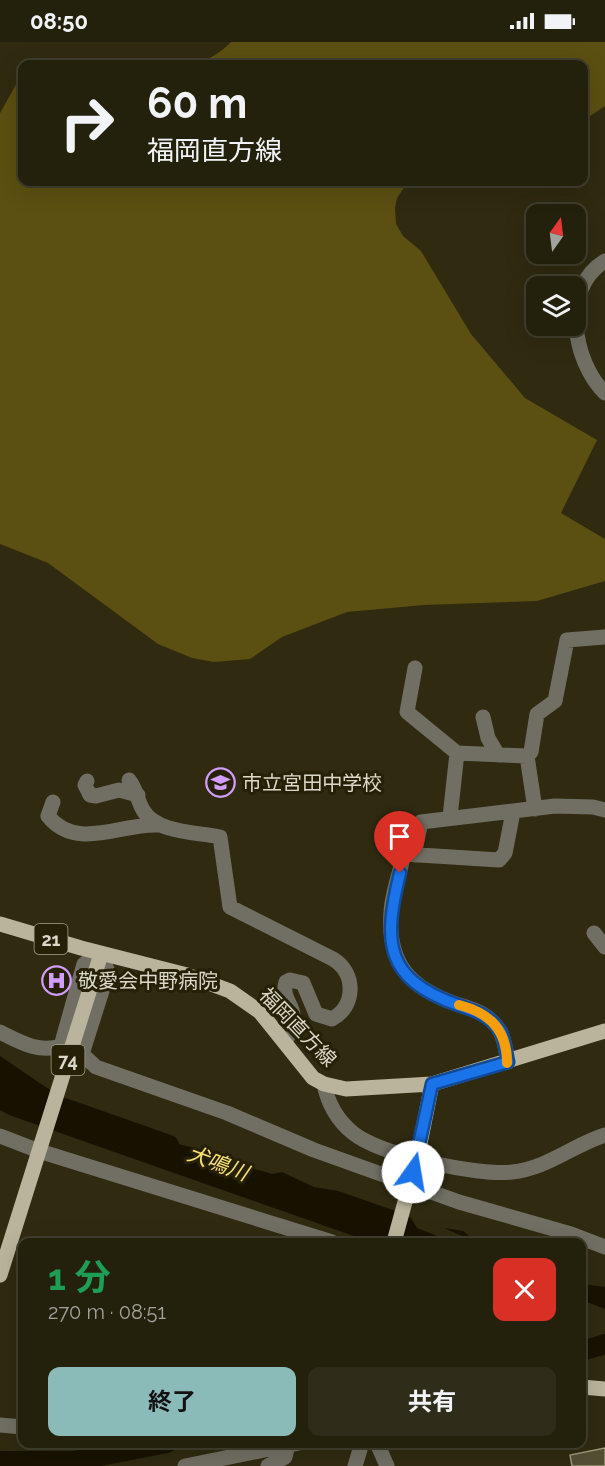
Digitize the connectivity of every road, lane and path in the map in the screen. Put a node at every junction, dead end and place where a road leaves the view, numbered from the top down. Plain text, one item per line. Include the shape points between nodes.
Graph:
1 (605, 261) edge
2 (605, 393) edge
3 (605, 637) edge
4 (416, 668) dead end
5 (483, 717) dead end
6 (456, 753) junction
7 (498, 755) junction
8 (527, 756) junction
9 (129, 780) dead end
10 (87, 782) dead end
11 (138, 795) junction
12 (52, 802) dead end
13 (535, 809) junction
14 (605, 810) edge
15 (513, 812) junction
16 (450, 818) junction
17 (156, 825) junction
18 (414, 855) junction
19 (0, 924) edge
20 (594, 933) dead end
21 (605, 947) edge
22 (101, 954) junction
23 (605, 1031) edge
24 (0, 1032) edge
25 (285, 1042) junction
26 (508, 1062) junction
27 (324, 1084) junction
28 (432, 1084) junction
29 (605, 1135) edge
30 (0, 1136) edge
31 (39, 1151) junction
32 (417, 1158) junction
33 (410, 1185) junction
34 (319, 1238) edge
35 (395, 1238) edge
36 (581, 1238) edge
37 (586, 1240) edge
38 (605, 1247) edge
39 (0, 1275) edge
40 (586, 1387) edge
41 (605, 1389) edge
42 (0, 1425) edge
43 (18, 1427) edge
44 (273, 1448) edge
45 (291, 1448) edge
46 (360, 1448) edge
47 (379, 1448) edge
48 (185, 1466) edge
49 (268, 1466) edge
50 (355, 1466) edge
51 (387, 1466) edge

1 - 2 street via 587,278 577,306 576,336 585,362
3 - 8 street via 567,640 555,701 537,714
4 - 6 street via 407,712
5 - 7 street via 488,738
6 - 7 street
6 - 16 street
7 - 8 street
8 - 13 street
9 - 11 street
10 - 11 street via 90,795 119,790
11 - 17 street via 141,808
12 - 17 street via 48,816 68,832 92,835
13 - 14 street via 555,806
13 - 15 street
15 - 16 street
15 - 18 street via 505,853 499,860
16 - 18 street via 421,822
17 - 25 street via 220,837 230,906 333,959 346,970 348,1004 345,1011 332,1019 316,1014 303,983 286,982 295,1018
18 - 26 street via 404,854 391,911 394,956 416,986 477,1010 491,1020 501,1033
19 - 22 main road, 福岡直方線 / 21
20 - 21 street
22 - 24 street via 84,964 61,1046 27,1046
22 - 25 main road, 福岡直方線 / 21 via 187,975 230,991 260,1012
22 - 31 main road, 74
22 - 33 street via 108,972 82,1054 96,1067 227,1113
23 - 26 main road, 福岡直方線 / 21
25 - 27 main road, 福岡直方線 / 21 via 303,1069
26 - 28 main road, 福岡直方線 / 21
27 - 28 main road, 福岡直方線 / 21 via 346,1089
27 - 32 street via 328,1105 353,1133 370,1143
28 - 32 main road
29 - 32 street via 537,1166 511,1172
30 - 31 street
31 - 34 street
31 - 39 main road, 74
32 - 33 main road
33 - 35 main road
33 - 36 street
37 - 38 street
40 - 41 main road
42 - 43 street
44 - 48 street
45 - 49 street via 285,1457
46 - 50 street
47 - 51 street

